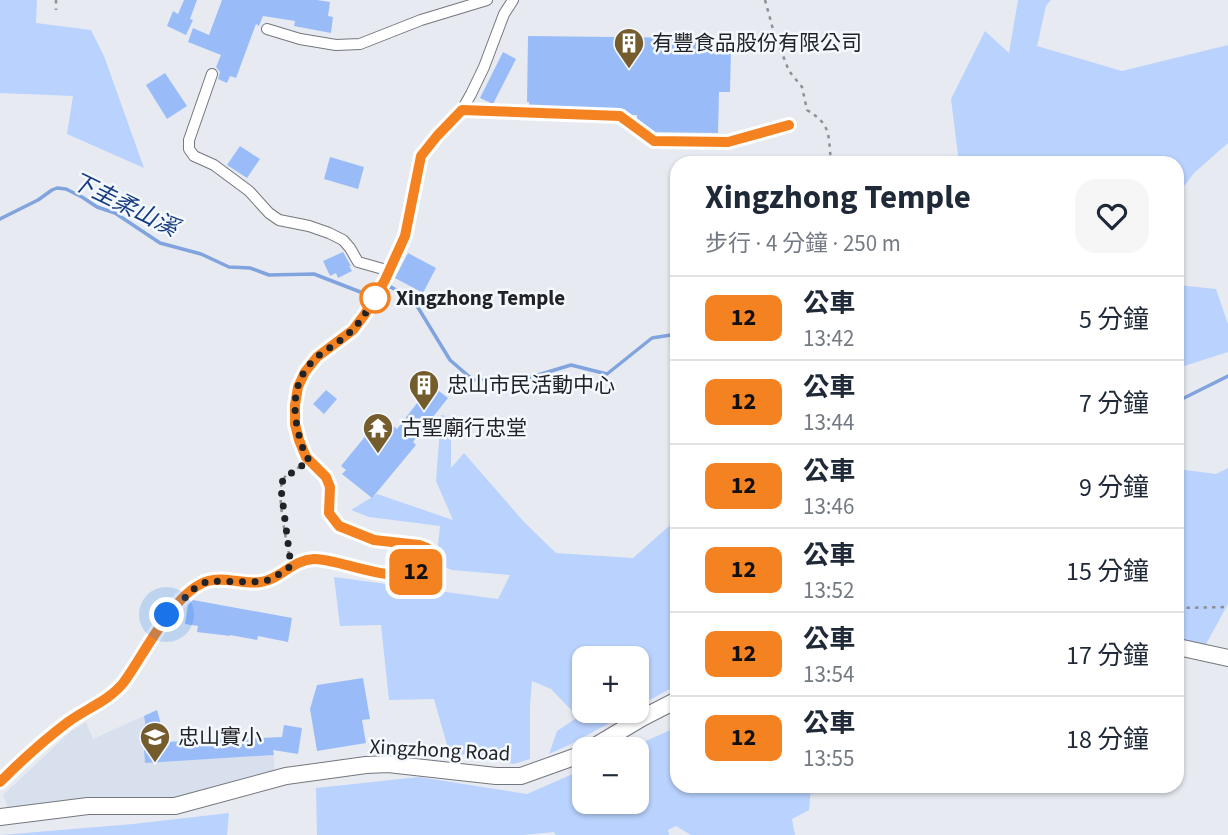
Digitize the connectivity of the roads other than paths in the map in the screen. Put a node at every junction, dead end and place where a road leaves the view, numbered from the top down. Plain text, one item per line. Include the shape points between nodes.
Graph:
1 (487, 0) edge
2 (512, 0) edge
3 (267, 29) dead end
4 (212, 74) dead end
5 (462, 110) junction
6 (789, 125) dead end
7 (388, 274) junction
8 (1184, 648) edge
9 (1228, 658) edge
10 (670, 704) edge
11 (611, 737) edge
12 (572, 758) edge
13 (0, 782) edge
14 (0, 817) edge

1 - 3 street via 360,44 336,45
2 - 5 street
4 - 7 street via 189,140 194,156 249,191 269,213 343,240 358,262
5 - 6 lane via 620,116 654,141 728,142
5 - 7 street via 421,156 405,236
7 - 13 street via 353,330 305,372 298,387 295,424 306,457 326,477 329,513 339,526 374,540 427,548 426,565 404,575 304,560 262,582 208,581 196,587 167,615 112,695 69,722
8 - 9 street
10 - 11 street
12 - 14 street, Xingzhong Road via 521,776 366,765 286,776 175,806 88,806

